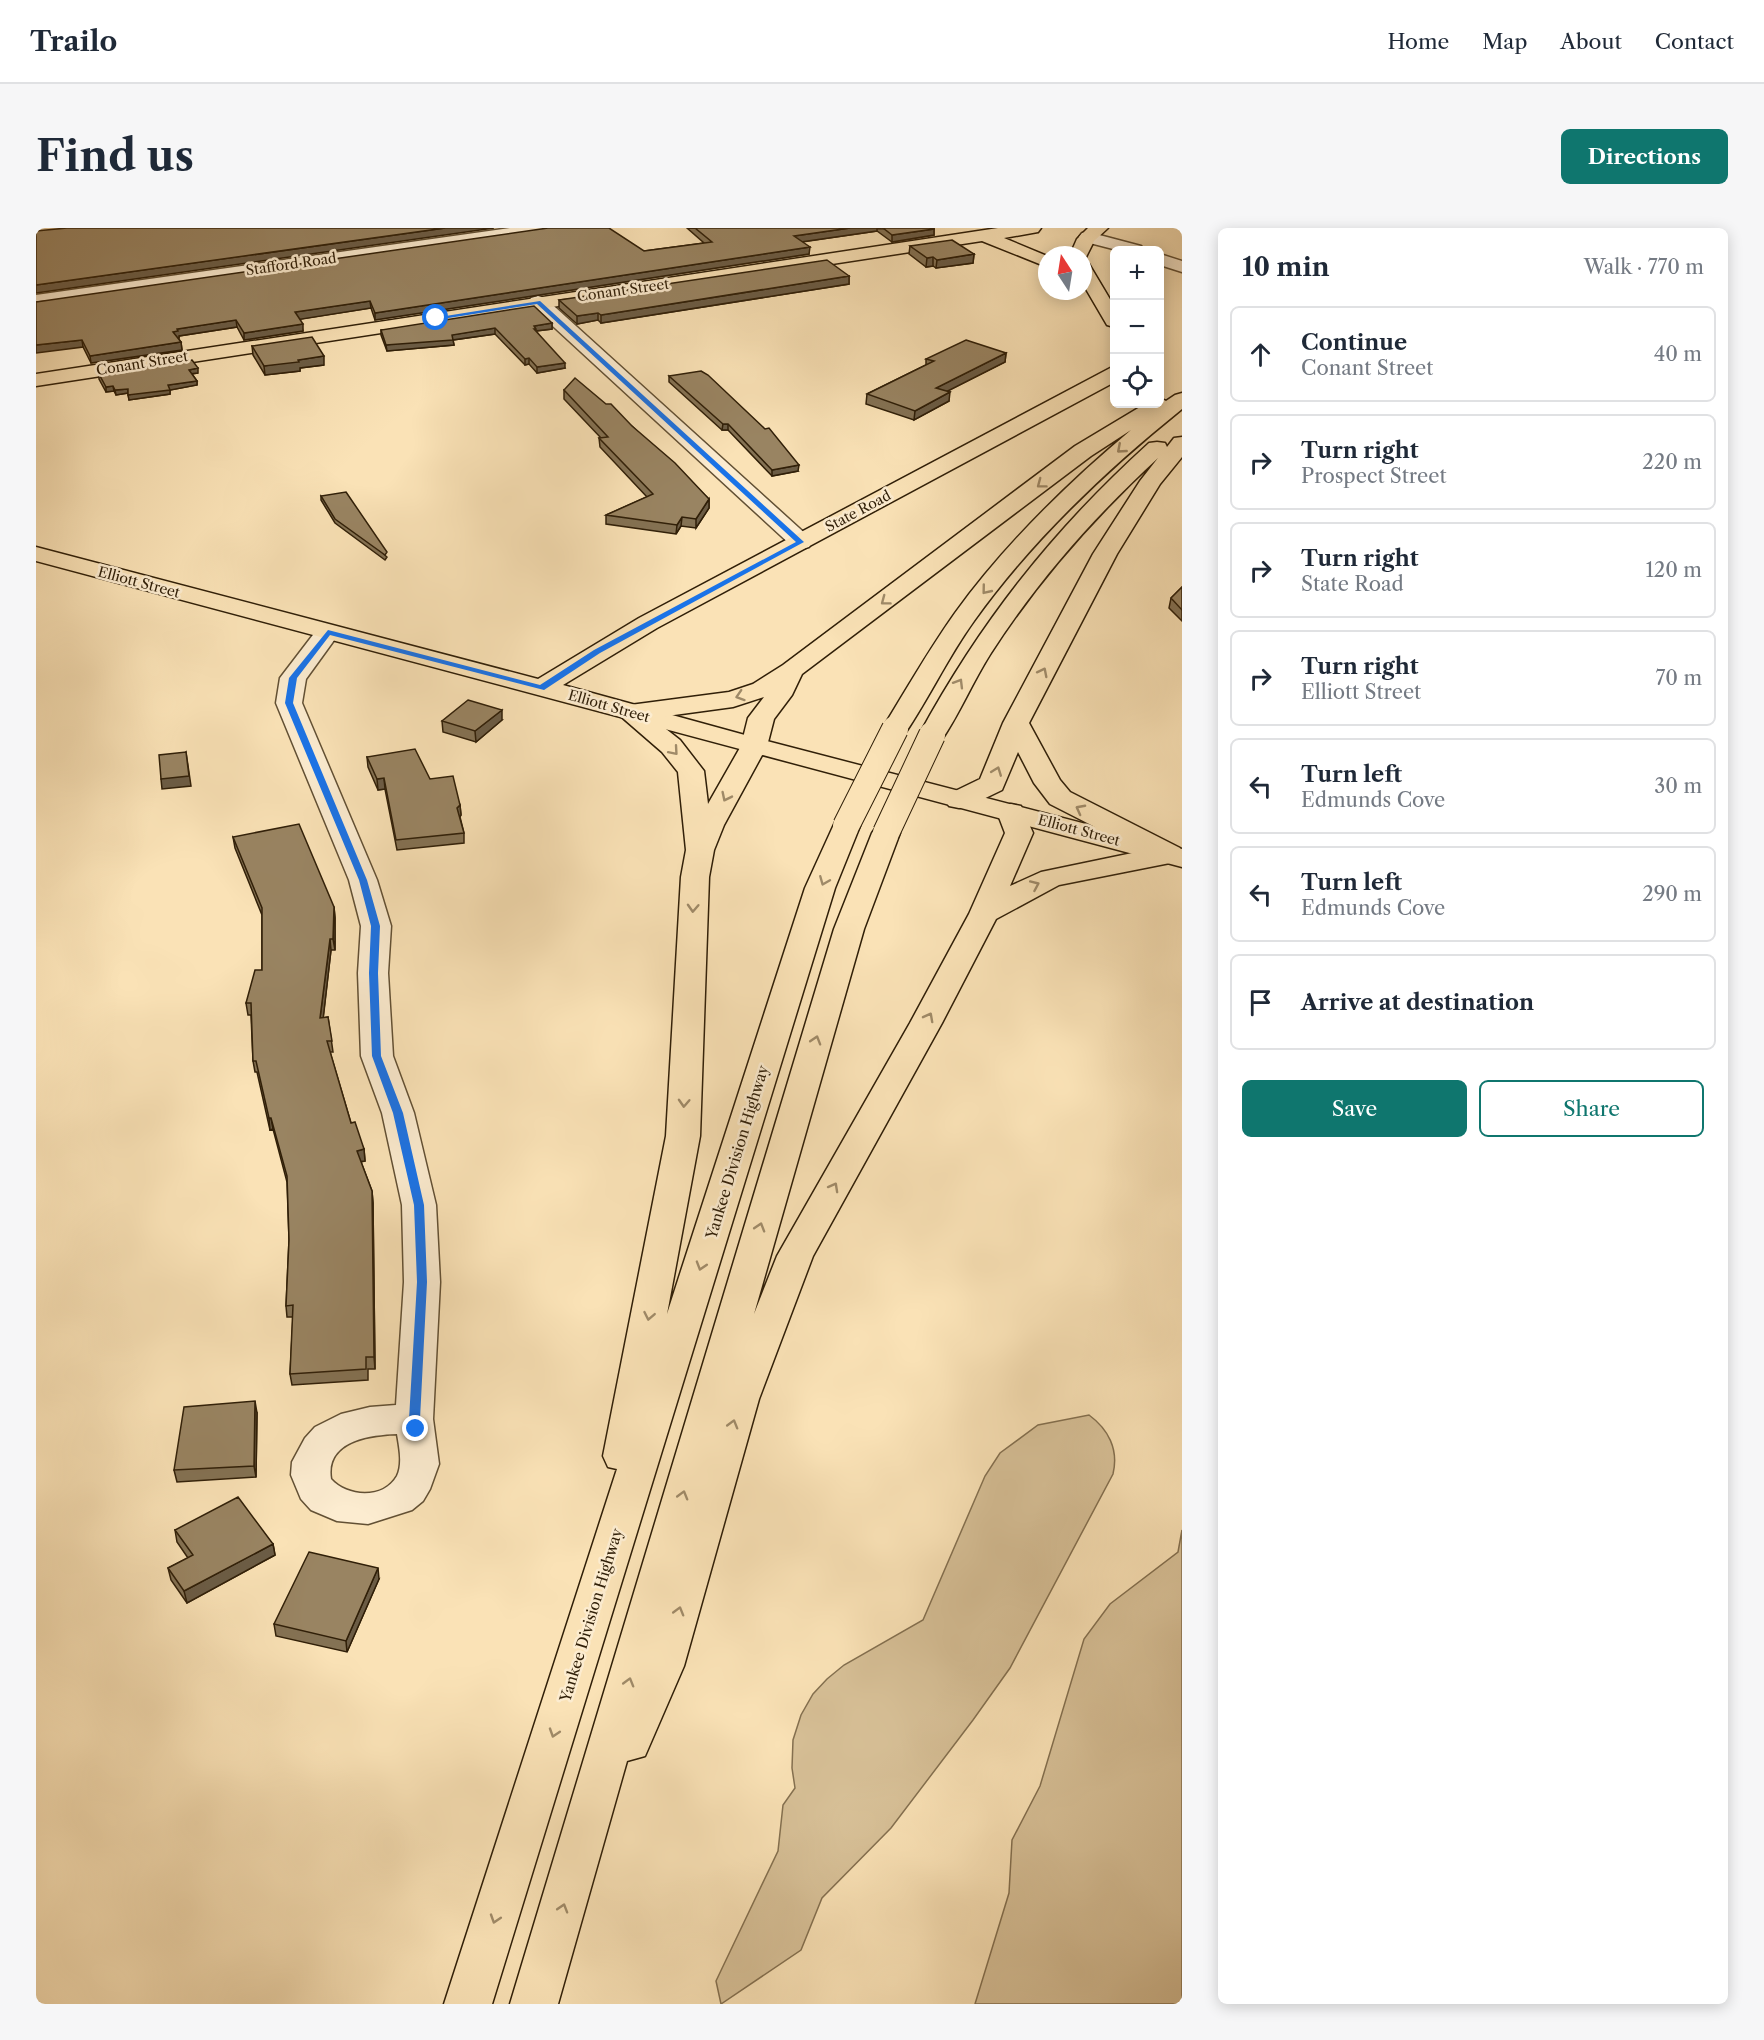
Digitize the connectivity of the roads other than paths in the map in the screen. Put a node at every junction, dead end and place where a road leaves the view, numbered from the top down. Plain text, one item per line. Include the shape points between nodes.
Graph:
1 (547, 228) edge
2 (966, 228) edge
3 (1032, 228) edge
4 (1093, 232) edge
5 (984, 235) junction
6 (1084, 246) edge
7 (1126, 246) edge
8 (1038, 258) edge
9 (1164, 260) edge
10 (1182, 267) edge
11 (1092, 287) edge
12 (36, 301) edge
13 (538, 302) junction
14 (1110, 315) edge
15 (1110, 375) edge
16 (36, 380) edge
17 (1182, 387) edge
18 (1182, 399) edge
19 (1164, 400) edge
20 (1151, 408) edge
21 (1182, 426) edge
22 (1182, 443) edge
23 (801, 542) junction
24 (36, 554) edge
25 (328, 632) junction
26 (792, 670) junction
27 (541, 688) junction
28 (630, 712) junction
29 (1016, 723) junction
30 (754, 746) junction
31 (959, 800) junction
32 (1011, 813) junction
33 (700, 850) junction
34 (1176, 856) edge
35 (984, 914) junction
36 (414, 1419) dead end
37 (592, 1612) junction
38 (578, 1859) junction
39 (468, 2004) edge
40 (534, 2004) edge

1 - 12 street, Stafford Road
2 - 5 main road
3 - 5 main road, Conant Street
4 - 6 main road
4 - 7 street
5 - 8 main road
5 - 13 main road, Conant Street
9 - 10 street
11 - 14 main road
13 - 16 main road, Conant Street
13 - 23 street
15 - 23 main road, State Road
17 - 19 main road
18 -> 37 main road, Yankee Division Highway, bridge via 1073,491 1024,543 949,639 895,729 846,826 820,888
20 -> 26 main road via 1083,451
38 -> 21 main road, bridge via 849,929 886,834 932,735 978,652 1044,561 1103,497
29 -> 22 main road via 1105,554 1151,481
23 - 27 main road, State Road via 605,647
24 - 25 main road, Elliott Street
25 - 27 main road, Elliott Street
25 - 36 street via 293,678 289,703 363,880 376,926 376,1056 398,1113 419,1205 422,1282
26 -> 28 main road via 762,689 733,699
26 - 30 main road via 761,718
27 - 28 main road, Elliott Street
28 - 30 main road, Elliott Street
28 -> 33 main road via 671,746 691,771
31 -> 29 main road via 992,784
34 -> 29 main road via 1060,798
30 - 31 main road, Elliott Street
30 -> 33 main road
31 - 32 main road, Elliott Street
32 - 34 main road, Elliott Street
32 - 35 main road via 1019,833
33 -> 37 main road via 695,877 683,1136
35 -> 34 main road via 1051,879
38 -> 35 main road via 663,1666 740,1400 795,1256
37 -> 39 main road, Yankee Division Highway
40 -> 38 main road

